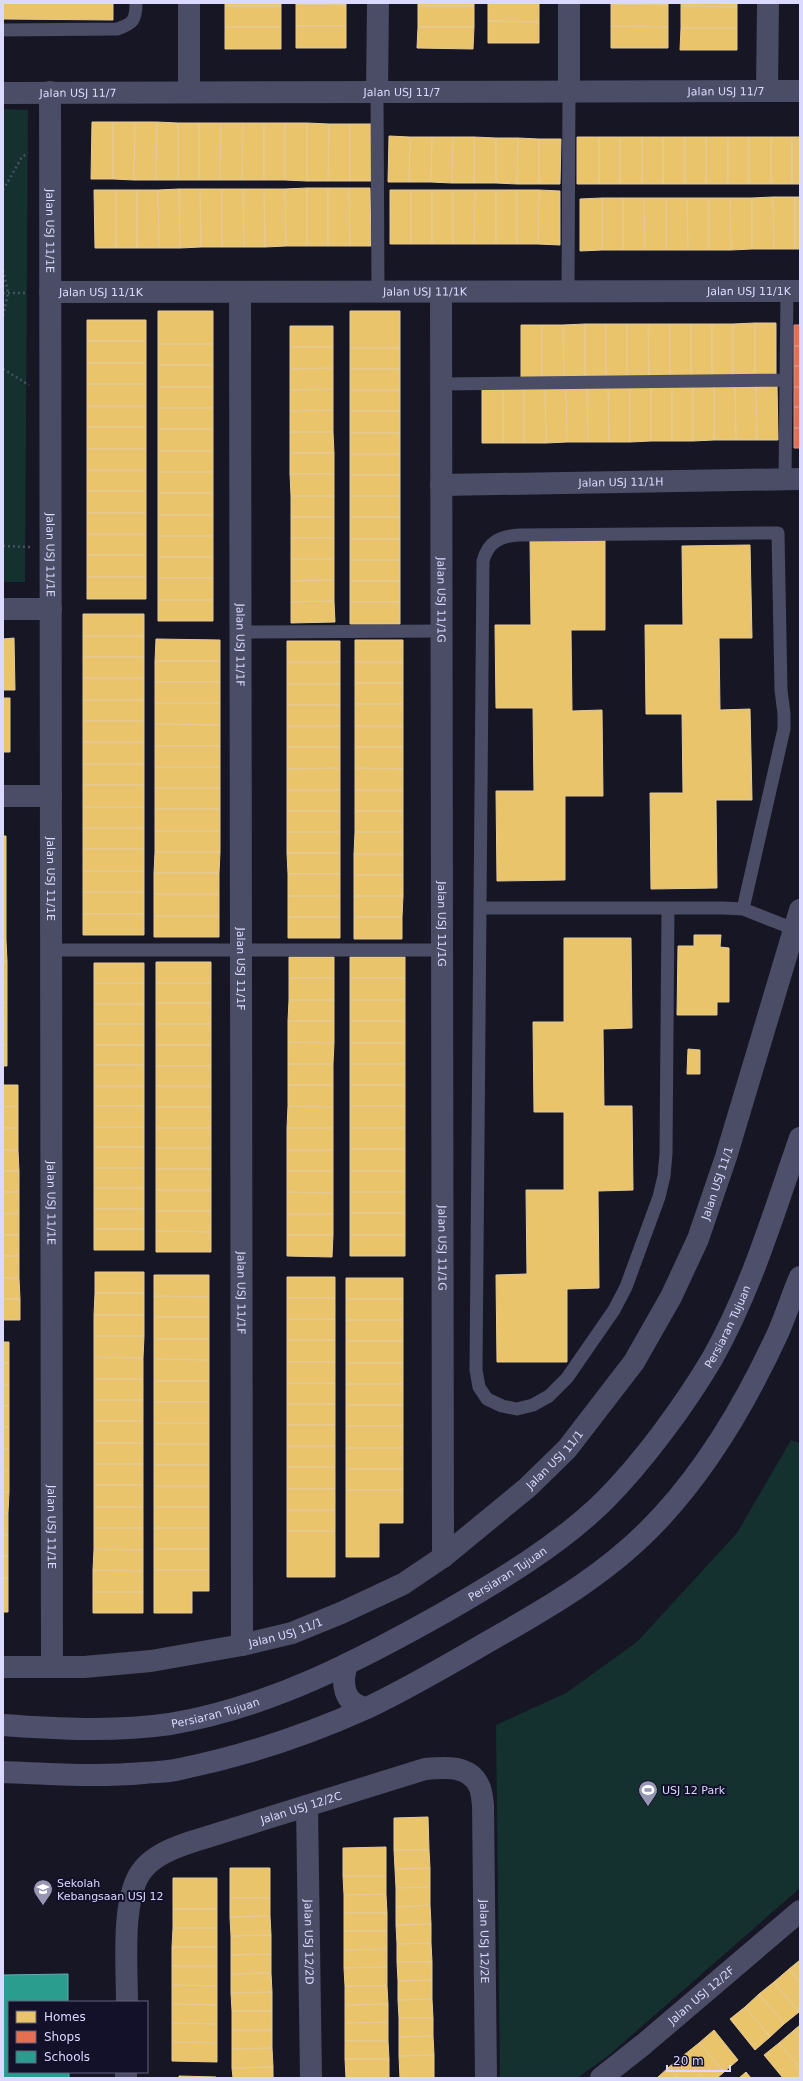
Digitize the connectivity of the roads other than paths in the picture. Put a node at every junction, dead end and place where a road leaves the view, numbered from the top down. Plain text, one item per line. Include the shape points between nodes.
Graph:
1 (136, 3) edge
2 (189, 3) edge
3 (378, 3) edge
4 (569, 3) edge
5 (768, 3) edge
6 (3, 30) edge
7 (768, 91) junction
8 (800, 91) edge
9 (3, 92) edge
10 (50, 92) junction
11 (189, 92) junction
12 (377, 92) junction
13 (569, 92) junction
14 (568, 291) junction
15 (793, 291) edge
16 (50, 292) junction
17 (240, 292) junction
18 (378, 292) junction
19 (441, 292) junction
20 (786, 380) junction
21 (441, 384) junction
22 (793, 480) edge
23 (441, 485) junction
24 (3, 609) edge
25 (51, 609) junction
26 (442, 631) junction
27 (240, 632) junction
28 (3, 796) edge
29 (51, 796) junction
30 (480, 908) junction
31 (668, 908) junction
32 (743, 909) junction
33 (797, 919) edge
34 (51, 950) junction
35 (241, 950) junction
36 (442, 950) junction
37 (800, 1138) edge
38 (800, 1277) edge
39 (794, 1307) edge
40 (443, 1557) junction
41 (242, 1646) junction
42 (347, 1664) junction
43 (52, 1666) junction
44 (3, 1667) edge
45 (366, 1708) junction
46 (3, 1726) edge
47 (3, 1772) edge
48 (483, 1805) joint
49 (308, 1806) junction
50 (800, 1911) edge
51 (127, 2001) edge
52 (311, 2078) edge
53 (486, 2078) edge
54 (601, 2078) edge

1 - 6 lane via 136,16 128,26 117,29
2 - 11 street
3 - 12 street
4 - 13 street
5 - 7 street
7 - 8 street, Jalan USJ 11/7
7 - 13 street, Jalan USJ 11/7
9 - 10 street, Jalan USJ 11/7
10 - 11 street, Jalan USJ 11/7
10 - 16 street, Jalan USJ 11/1E
11 - 12 street, Jalan USJ 11/7
12 - 13 street, Jalan USJ 11/7
12 - 18 lane
13 - 14 lane
14 - 15 street, Jalan USJ 11/1K
14 - 19 street, Jalan USJ 11/1K
15 - 20 lane
16 - 17 street, Jalan USJ 11/1K
16 - 25 street, Jalan USJ 11/1E
17 - 18 street, Jalan USJ 11/1K
17 - 27 street, Jalan USJ 11/1F
18 - 19 street, Jalan USJ 11/1K
19 - 21 street, Jalan USJ 11/1G
20 - 21 lane
20 - 22 lane
21 - 23 street, Jalan USJ 11/1G
22 - 23 street, Jalan USJ 11/1H
23 - 26 street, Jalan USJ 11/1G
24 - 25 street
25 - 29 street, Jalan USJ 11/1E
26 - 27 lane
26 - 36 street, Jalan USJ 11/1G
27 - 35 street, Jalan USJ 11/1F
28 - 29 street
29 - 34 street, Jalan USJ 11/1E
30 - 31 lane
30 - 31 lane via 476,1370 479,1387 488,1399 502,1406 517,1409 533,1405 548,1396 568,1378 614,1310 626,1287 659,1197 666,1154
30 - 32 lane via 483,561 486,550 494,541 505,535 778,532 784,729
31 - 32 lane
32 - 33 lane
33 - 40 street, Jalan USJ 11/1 via 726,1157 698,1239 671,1297 634,1362 567,1449 528,1488
34 - 35 lane
34 - 43 street, Jalan USJ 11/1E
35 - 36 lane
35 - 41 street, Jalan USJ 11/1F
36 - 40 street, Jalan USJ 11/1G
37 - 42 main road, Persiaran Tujuan via 763,1242 712,1358 643,1456 604,1500 552,1544 478,1593
38 - 39 main road
39 - 45 main road via 728,1427 662,1516 578,1589 445,1667
40 - 41 street, Jalan USJ 11/1 via 403,1584 341,1613 292,1633
41 - 43 street, Jalan USJ 11/1 via 151,1661 84,1667
42 - 45 main road via 343,1685 345,1694 353,1704
42 - 46 main road, Persiaran Tujuan via 282,1692 223,1712 170,1724 112,1729
43 - 44 street, Jalan USJ 11/1
45 - 47 main road via 265,1747 177,1770 112,1775
48 - 49 street, Jalan USJ 12/2C via 479,1786 470,1773 455,1768 440,1768 425,1769
48 - 53 street, Jalan USJ 12/2E
49 - 51 street, Jalan USJ 12/2C via 172,1849 142,1870 132,1887 128,1904
49 - 52 street, Jalan USJ 12/2D
50 - 54 street, Jalan USJ 12/2F

